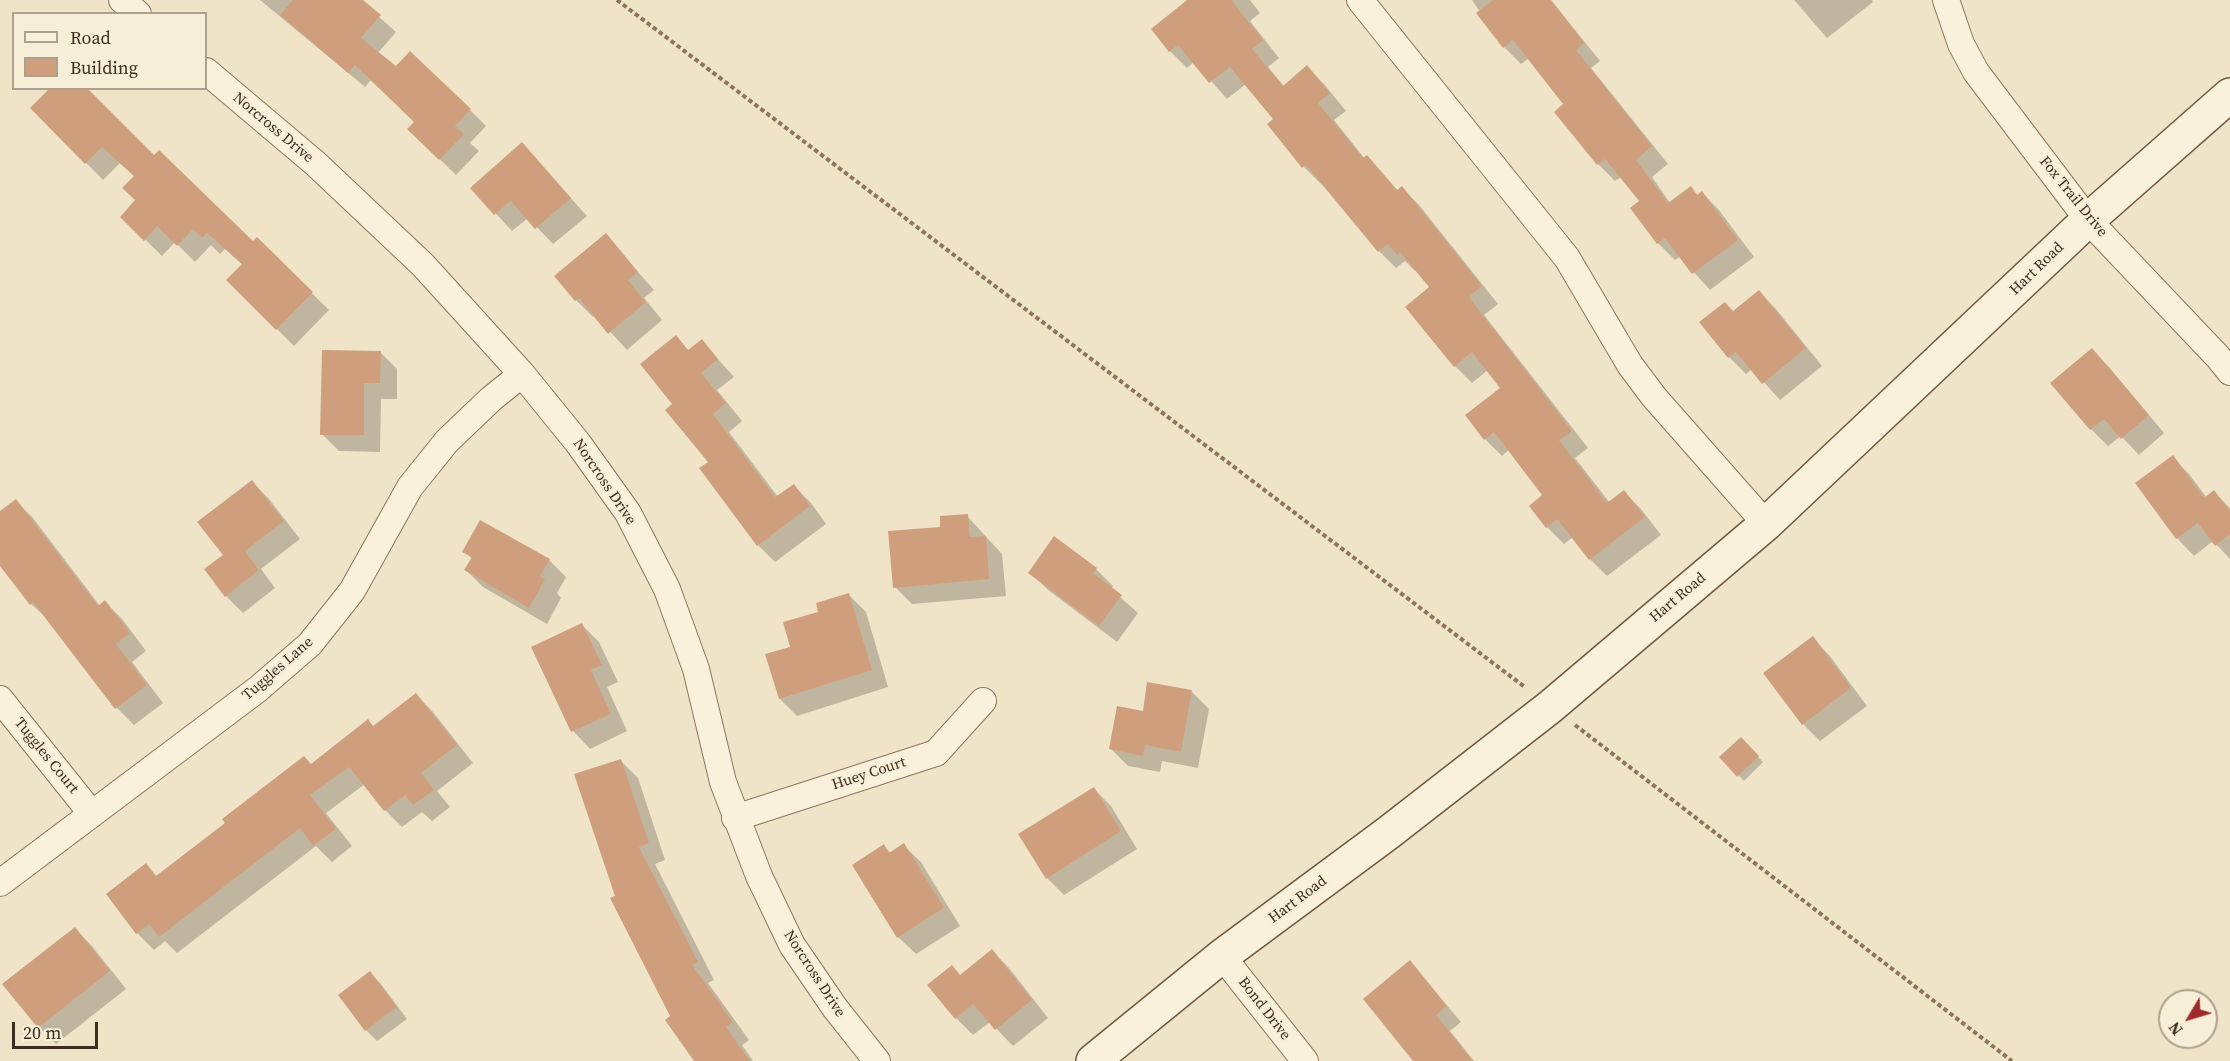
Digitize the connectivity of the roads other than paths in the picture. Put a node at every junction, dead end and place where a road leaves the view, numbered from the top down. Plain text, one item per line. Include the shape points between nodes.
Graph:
1 (122, 0) edge
2 (1360, 0) edge
3 (1946, 0) edge
4 (136, 12) edge
5 (207, 72) edge
6 (2230, 95) edge
7 (2088, 220) junction
8 (2230, 372) edge
9 (522, 374) junction
10 (1766, 524) junction
11 (0, 699) edge
12 (983, 701) dead end
13 (92, 814) junction
14 (735, 818) junction
15 (0, 883) edge
16 (1222, 956) junction
17 (877, 1061) edge
18 (1093, 1061) edge
19 (1305, 1061) edge

1 - 4 street
2 - 10 street via 1567,258 1654,398
3 - 7 street, Fox Trail Drive via 1961,44 1976,72
5 - 9 street, Norcross Drive via 316,164 423,265
6 - 7 street, Hart Road
7 - 8 street, Fox Trail Drive
7 - 10 street, Hart Road
9 - 13 street, Tuggles Lane via 447,441 410,487 352,591 310,644 258,689
9 - 14 street, Norcross Drive via 628,513 667,589 696,669
10 - 16 street, Hart Road via 1550,706
11 - 13 street, Tuggles Court
12 - 14 street, Huey Court via 936,753
13 - 15 street, Tuggles Lane
14 - 17 street, Norcross Drive via 792,945
16 - 18 street, Hart Road
16 - 19 street, Bond Drive

